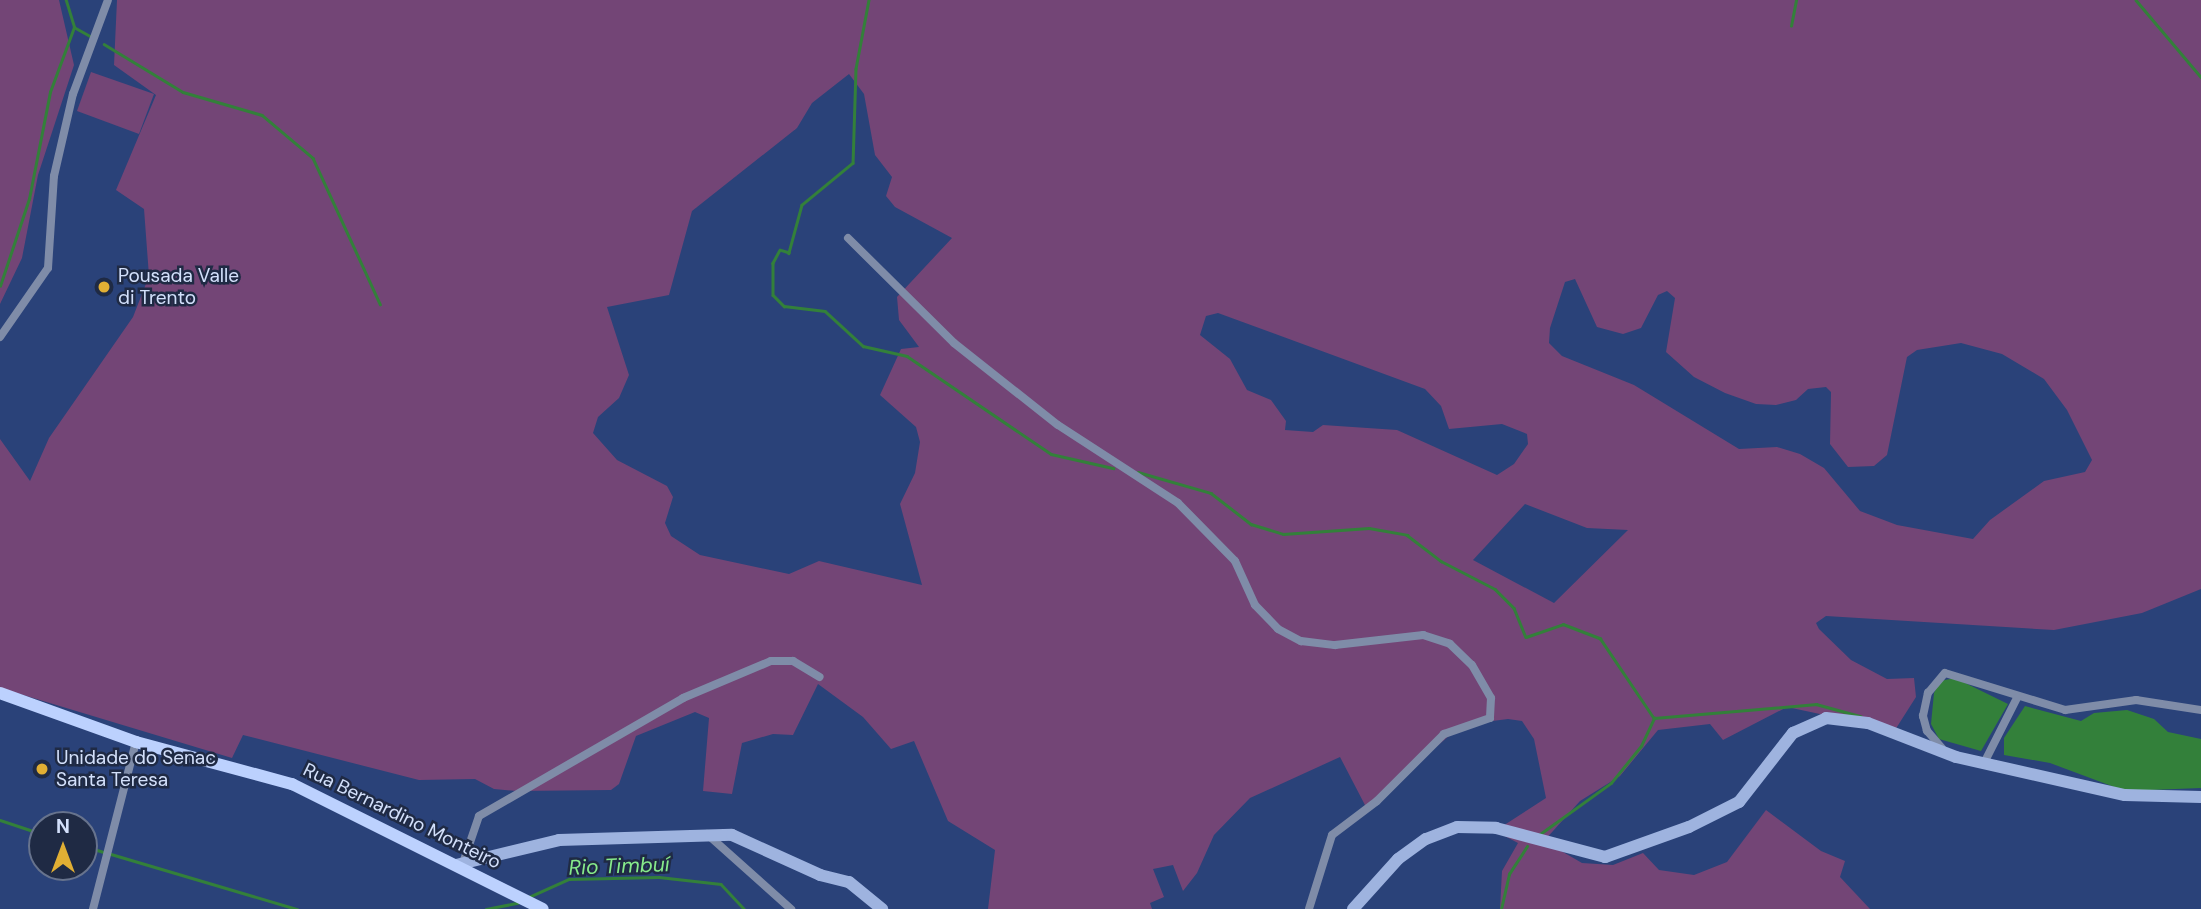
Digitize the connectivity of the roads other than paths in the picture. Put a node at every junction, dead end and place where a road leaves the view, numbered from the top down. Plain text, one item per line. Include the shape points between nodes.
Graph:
1 (108, 0) edge
2 (848, 238) dead end
3 (0, 337) edge
4 (820, 677) dead end
5 (0, 693) edge
6 (2017, 698) junction
7 (2201, 710) edge
8 (136, 742) junction
9 (1956, 757) junction
10 (1984, 763) junction
11 (2201, 797) edge
12 (707, 834) junction
13 (460, 862) junction
14 (93, 909) edge
15 (543, 909) edge
16 (791, 909) edge
17 (883, 909) edge
18 (1309, 909) edge
19 (1353, 909) edge

1 - 3 street via 73,94 54,176 48,268
2 - 18 street via 954,344 1058,425 1185,510 1235,561 1255,605 1278,629 1301,641 1335,645 1423,635 1450,644 1472,666 1491,698 1490,718 1444,734 1377,801 1332,835
4 - 13 street via 793,661 771,661 684,698 479,816
5 - 8 main road, Rua Bernardino Monteiro
6 - 7 street via 2071,711 2136,700
6 - 9 street via 1953,673 1935,680 1924,706 1924,725 1934,743
6 - 10 street
8 - 13 main road, Rua Bernardino Monteiro via 292,784
8 - 14 street
9 - 10 street
9 - 19 street via 1868,723 1813,721 1793,733 1730,808 1605,857 1496,828 1457,827 1426,839 1398,859
10 - 11 street via 2125,795
12 - 13 street via 559,840
12 - 16 street
12 - 17 street via 758,842 813,872 849,882
13 - 15 main road, Rua Bernardino Monteiro

